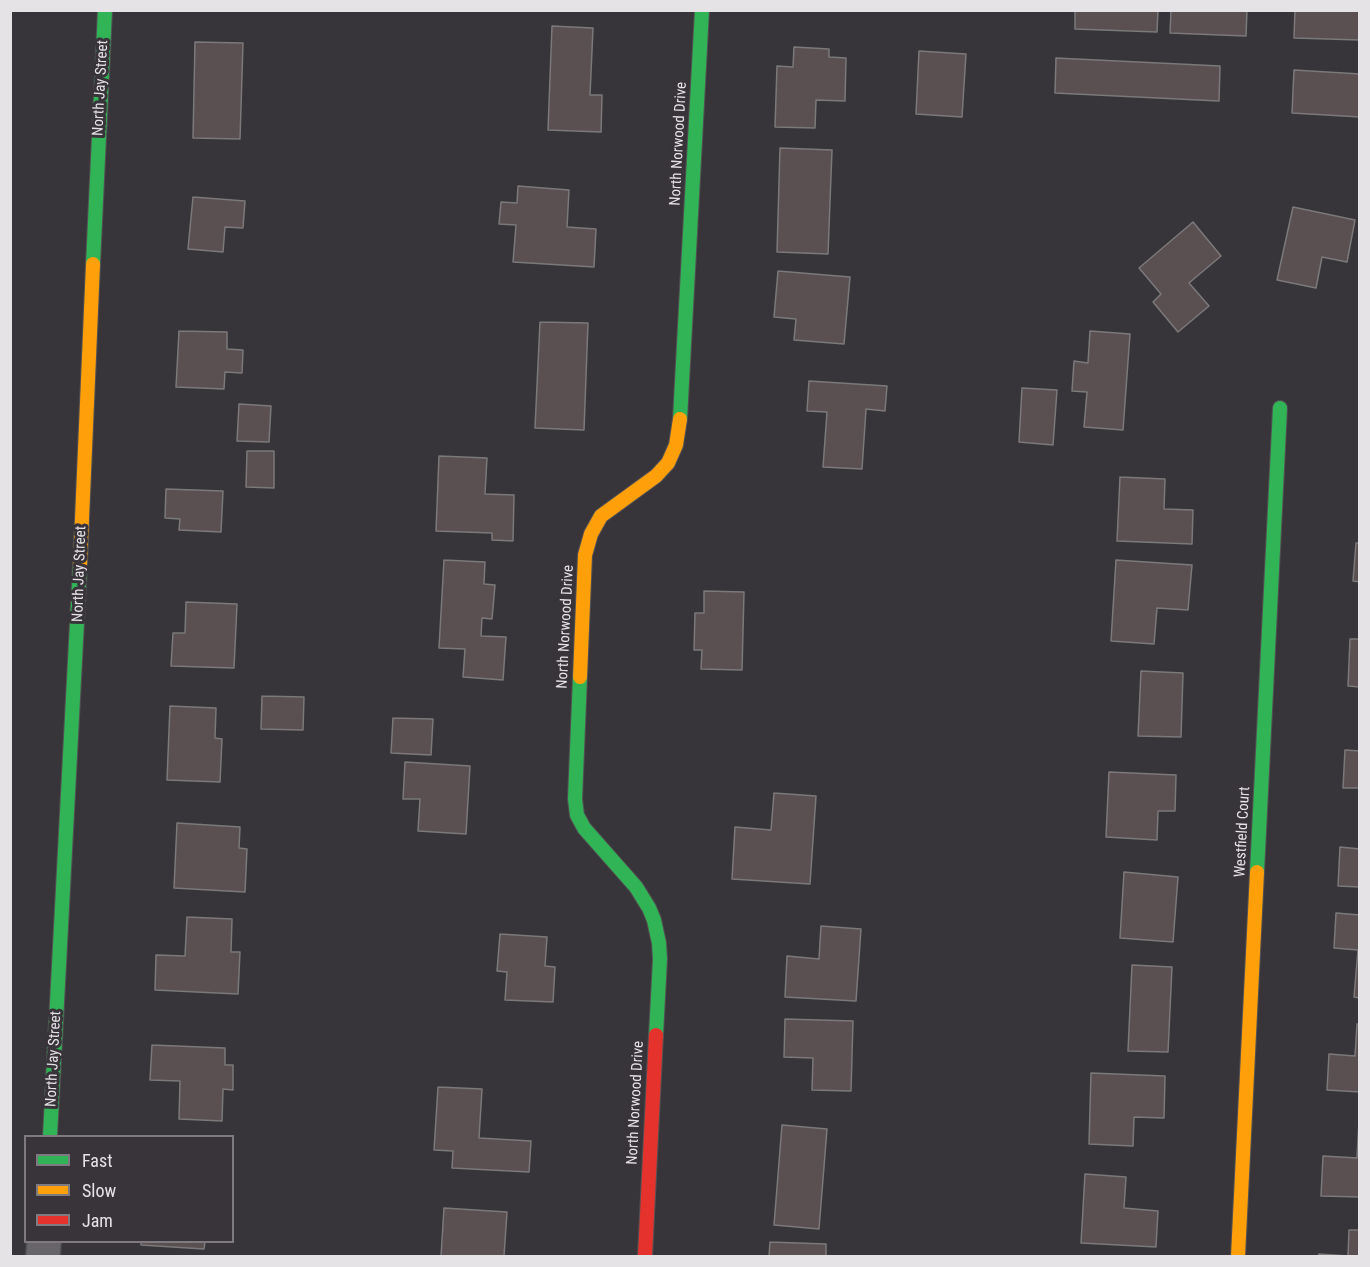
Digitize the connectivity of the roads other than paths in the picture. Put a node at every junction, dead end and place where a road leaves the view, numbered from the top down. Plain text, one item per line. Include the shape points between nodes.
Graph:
1 (105, 10) edge
2 (702, 10) edge
3 (1280, 408) dead end
4 (50, 1135) edge
5 (645, 1257) edge
6 (1238, 1257) edge

1 - 4 street, North Jay Street via 77,651
2 - 5 street, North Norwood Drive via 681,415 676,445 668,463 656,476 600,516 585,555 574,799 577,815 636,887 654,920 659,943
3 - 6 street, Westfield Court

